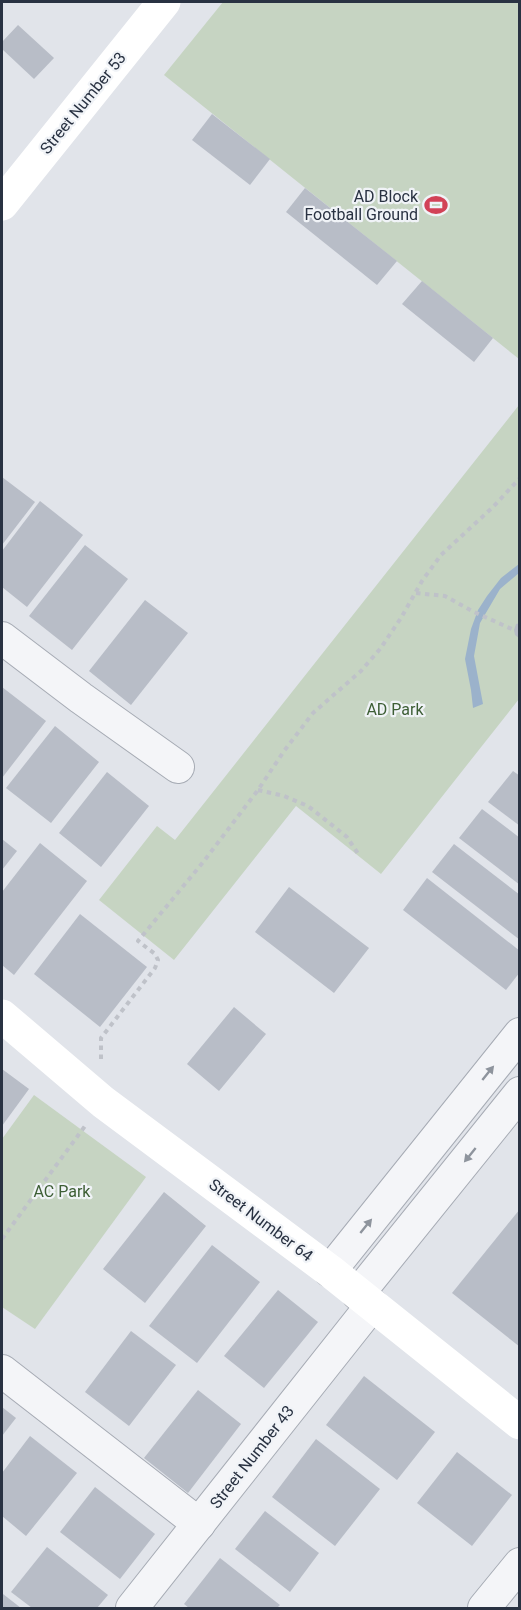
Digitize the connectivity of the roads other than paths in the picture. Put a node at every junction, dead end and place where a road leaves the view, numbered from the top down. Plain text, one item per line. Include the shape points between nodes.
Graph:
1 (164, 2) edge
2 (2, 204) edge
3 (2, 638) edge
4 (177, 767) dead end
5 (2, 1017) edge
6 (519, 1034) edge
7 (519, 1093) edge
8 (330, 1271) junction
9 (365, 1299) junction
10 (2, 1371) edge
11 (519, 1423) edge
12 (199, 1524) junction
13 (519, 1564) edge
14 (132, 1608) edge
15 (484, 1608) edge

1 - 2 street, Street Number 53
3 - 4 street
5 - 8 street, Street Number 64 via 103,1102
8 -> 6 street
7 -> 9 street, Street Number 43
8 - 9 street, Street Number 64
9 - 11 street, Street Number 64
9 - 12 street, Street Number 43
10 - 12 street
12 - 14 street, Street Number 43
13 - 15 street

